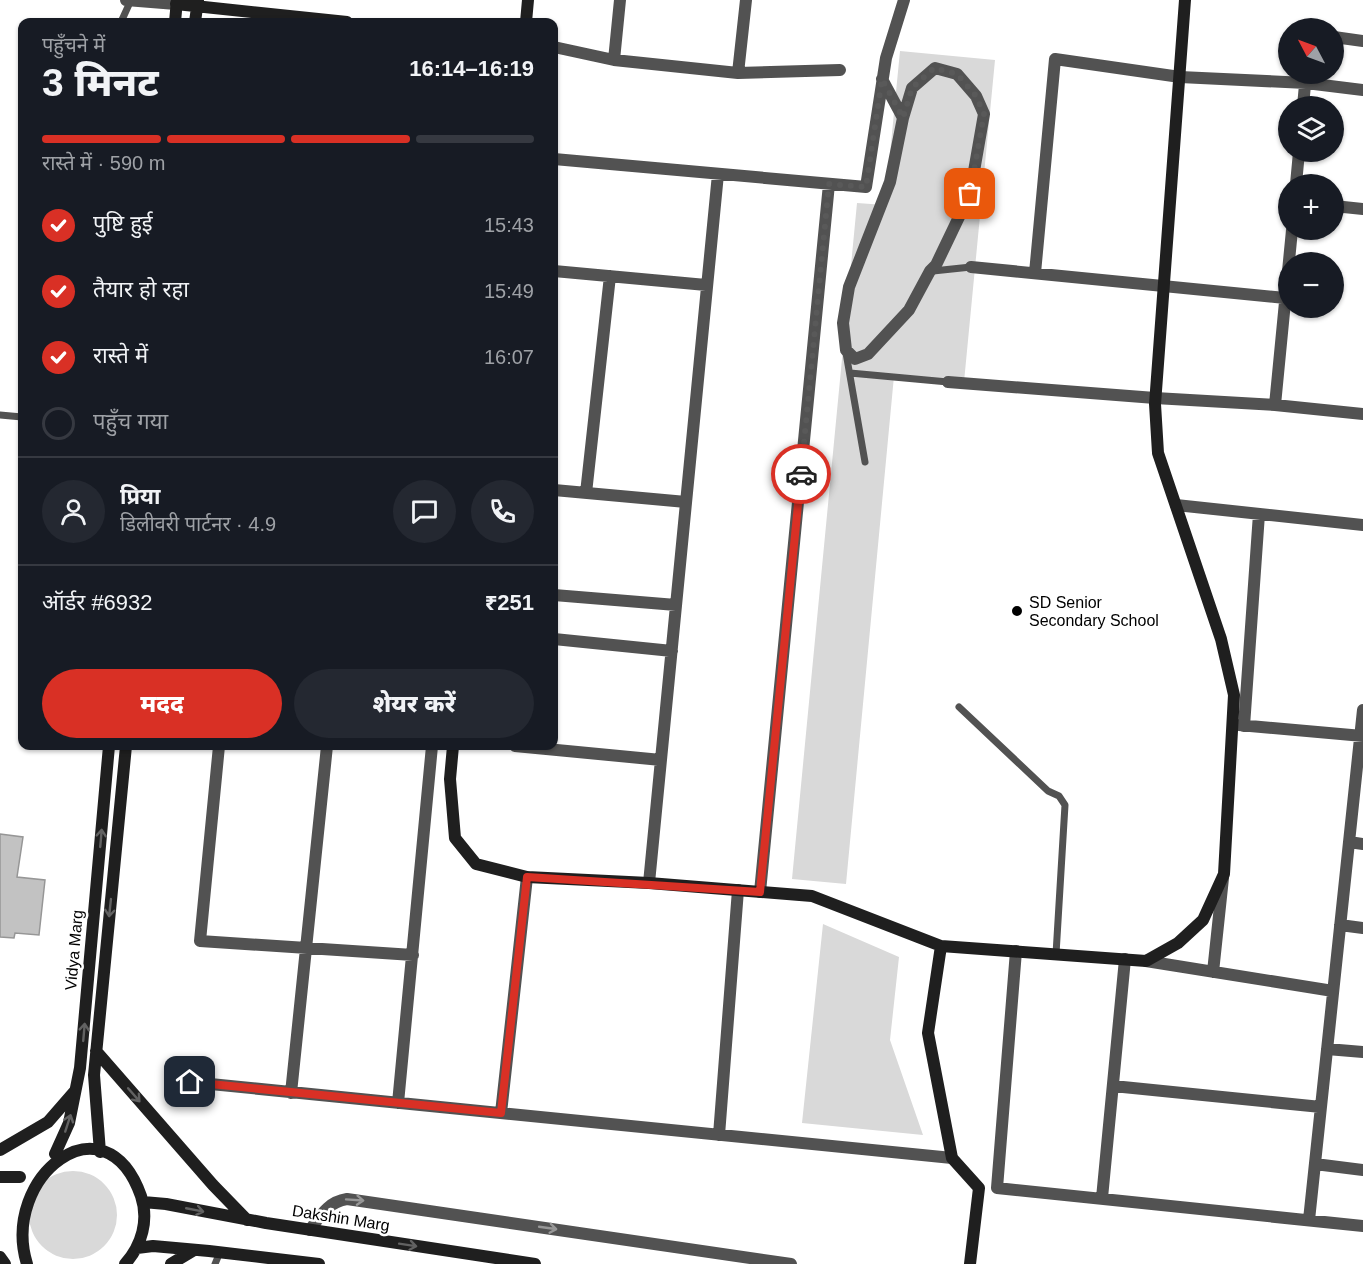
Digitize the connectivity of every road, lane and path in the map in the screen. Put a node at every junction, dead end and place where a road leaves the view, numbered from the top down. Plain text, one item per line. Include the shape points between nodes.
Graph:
1 (126, 0) edge
2 (131, 0) edge
3 (528, 0) edge
4 (620, 0) edge
5 (746, 0) edge
6 (904, 0) edge
7 (1185, 0) edge
8 (176, 2) edge
9 (197, 3) edge
10 (123, 18) edge
11 (175, 18) edge
12 (195, 18) edge
13 (315, 18) edge
14 (526, 18) edge
15 (1344, 38) edge
16 (1363, 41) edge
17 (558, 48) edge
18 (614, 60) junction
19 (840, 70) dead end
20 (738, 73) junction
21 (1180, 77) junction
22 (1278, 78) edge
23 (882, 79) junction
24 (1334, 84) edge
25 (1363, 90) edge
26 (903, 118) junction
27 (558, 159) edge
28 (718, 174) junction
29 (829, 184) junction
30 (1344, 207) edge
31 (1363, 209) edge
32 (971, 267) joint
33 (558, 271) edge
34 (930, 271) junction
35 (1035, 273) junction
36 (610, 276) junction
37 (706, 285) junction
38 (1165, 286) junction
39 (1278, 297) edge
40 (1283, 318) edge
41 (846, 350) junction
42 (850, 373) junction
43 (948, 382) joint
44 (1155, 398) junction
45 (1275, 405) junction
46 (1363, 414) edge
47 (0, 415) edge
48 (18, 417) edge
49 (865, 462) dead end
50 (558, 490) edge
51 (586, 493) junction
52 (686, 502) junction
53 (1176, 505) junction
54 (1259, 514) junction
55 (1363, 525) edge
56 (558, 595) edge
57 (676, 605) junction
58 (558, 639) edge
59 (672, 651) junction
60 (959, 707) dead end
61 (1363, 710) edge
62 (1238, 725) junction
63 (1362, 736) edge
64 (110, 750) edge
65 (126, 750) edge
66 (219, 750) edge
67 (327, 750) edge
68 (432, 750) edge
69 (453, 750) edge
70 (557, 750) edge
71 (661, 760) junction
72 (1349, 842) junction
73 (1363, 844) edge
74 (1224, 874) junction
75 (527, 877) junction
76 (649, 883) junction
77 (738, 890) junction
78 (760, 892) junction
79 (1340, 925) junction
80 (1363, 928) edge
81 (941, 946) junction
82 (307, 949) junction
83 (1016, 951) junction
84 (1056, 954) junction
85 (412, 955) junction
86 (1125, 959) junction
87 (1146, 961) junction
88 (1213, 972) junction
89 (1334, 991) junction
90 (1327, 1049) junction
91 (96, 1051) junction
92 (1363, 1052) edge
93 (170, 1080) dead end
94 (1113, 1086) junction
95 (76, 1090) junction
96 (291, 1093) junction
97 (398, 1103) junction
98 (1321, 1107) junction
99 (501, 1113) junction
100 (718, 1135) junction
101 (0, 1150) edge
102 (100, 1152) junction
103 (952, 1158) junction
104 (1315, 1164) junction
105 (1363, 1170) edge
106 (0, 1177) edge
107 (20, 1178) dead end
108 (979, 1188) junction
109 (997, 1188) junction
110 (1102, 1198) junction
111 (143, 1202) junction
112 (247, 1220) junction
113 (1309, 1220) junction
114 (1363, 1226) edge
115 (310, 1230) junction
116 (10, 1234) dead end
117 (137, 1248) junction
118 (194, 1250) junction
119 (220, 1252) junction
120 (0, 1257) edge
121 (241, 1259) edge
122 (5, 1264) edge
123 (27, 1264) edge
124 (125, 1264) edge
125 (171, 1264) edge
126 (215, 1264) edge
127 (319, 1264) edge
128 (535, 1264) edge
129 (791, 1264) edge
130 (970, 1264) edge

1 - 2 street
2 - 8 street
2 - 10 lane
3 - 14 street
4 - 18 street
5 - 20 street
6 - 23 street
7 - 21 street
8 - 9 street
8 - 11 street
9 - 12 street
9 - 13 street
15 - 16 street
17 - 18 street
18 - 20 street
19 - 20 street
21 - 22 street
21 - 35 street via 1055,59
21 - 38 street
23 - 26 street
23 - 29 street via 866,187
24 - 25 street
26 - 34 street via 912,88 934,68 957,74 976,96 984,114 970,194
26 - 41 street via 890,182 849,287 843,322
27 - 28 street
28 - 29 street
28 - 37 street
29 - 78 street
30 - 31 street
32 - 34 lane
32 - 35 street
33 - 36 street
34 - 41 street via 909,310 868,354 855,359
35 - 38 street
36 - 37 street
36 - 51 street
37 - 52 street
38 - 39 street
38 - 44 street
40 - 45 street
41 - 42 lane
42 - 43 lane
42 - 49 lane
43 - 44 street
44 - 45 street
44 - 53 street via 1158,453
45 - 46 street
47 - 48 lane
50 - 51 street
51 - 52 street
52 - 57 street
53 - 54 street
53 - 62 street via 1221,639
54 - 55 street
54 - 62 street
56 - 57 street
57 - 59 street
58 - 59 street
59 - 71 street
60 - 84 lane via 1065,805
61 - 63 street
62 - 63 street
62 - 74 street
63 - 72 street
95 -> 64 street, Vidya Marg
65 -> 91 street, Vidya Marg
66 - 82 street via 200,941
67 - 82 street
68 - 85 street
69 - 75 street via 450,779 455,838 476,864
70 - 71 street
71 - 76 street
72 - 73 street
72 - 79 street
74 - 87 street via 1203,920 1178,943
74 - 88 street
75 - 76 street
75 - 99 street
76 - 77 street
77 - 78 street
77 - 100 street
78 - 81 street via 812,896
79 - 80 street
79 - 89 street
81 - 83 street
81 - 103 street via 928,1033
82 - 85 street
82 - 96 street
83 - 84 street
83 - 109 street
84 - 86 street
85 - 97 street
86 - 87 street
86 - 94 street
87 - 88 street
88 - 89 street
89 - 90 street
90 - 92 street
90 - 98 street
91 - 102 street, Vidya Marg
91 -> 112 street
93 - 96 street
94 - 98 street
94 - 110 street
95 - 101 street via 48,1122
102 -> 95 street, Vidya Marg via 76,1148 49,1155 69,1123
96 - 97 street
97 - 99 street
98 - 104 street
99 - 100 street
100 - 103 street
102 - 111 street via 128,1172
103 - 108 street
104 - 105 street
104 - 113 street
106 - 107 street
108 - 109 street
108 - 130 street
109 - 110 street
110 - 113 street
111 -> 112 street, Dakshin Marg
111 - 117 street via 144,1226
112 - 115 street, Dakshin Marg
113 - 114 street
115 -> 128 street, Dakshin Marg
115 -> 129 street via 330,1205 346,1199
116 - 123 street
117 - 118 street
117 - 124 street
118 - 119 street
118 - 125 street
119 - 121 street
119 - 126 lane
120 - 122 street
121 - 127 street

